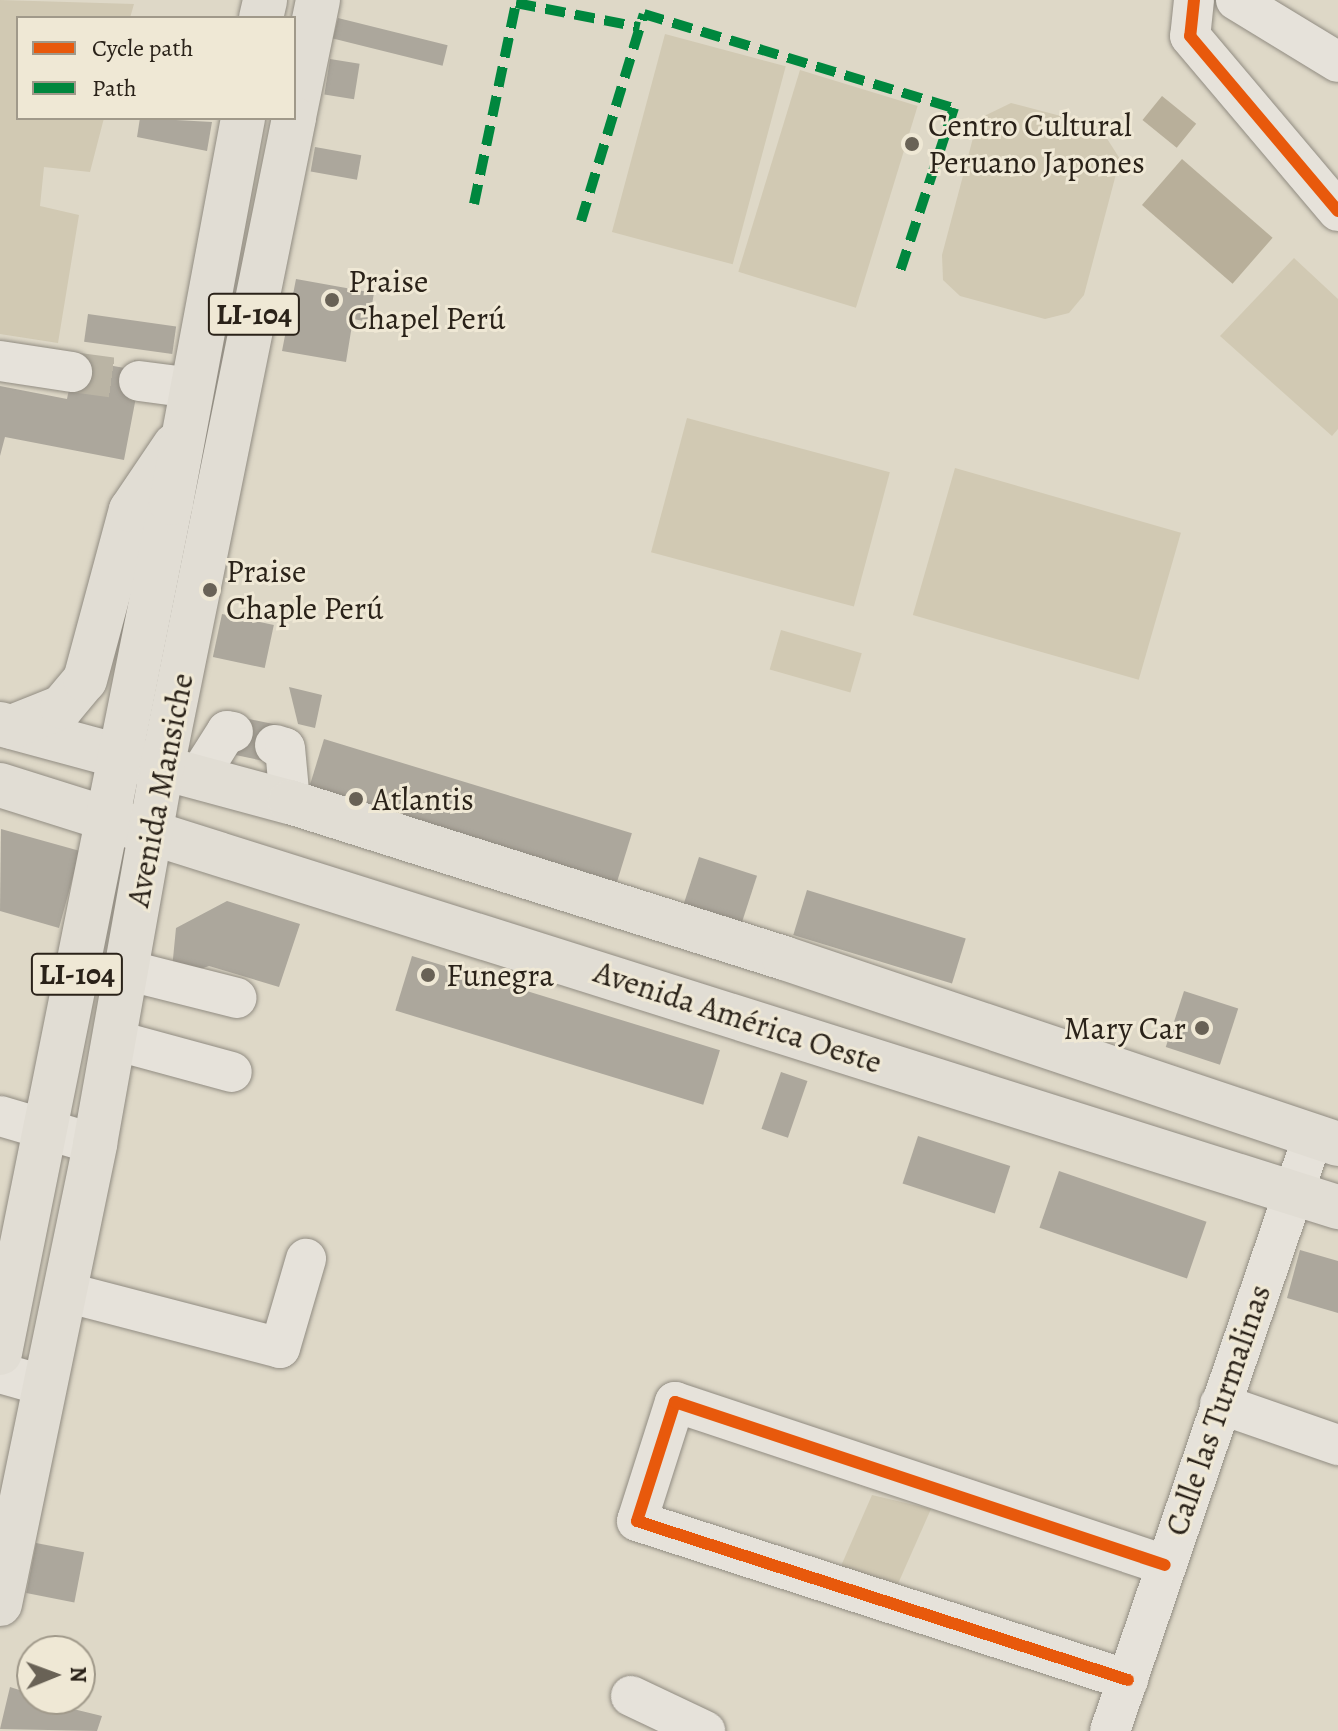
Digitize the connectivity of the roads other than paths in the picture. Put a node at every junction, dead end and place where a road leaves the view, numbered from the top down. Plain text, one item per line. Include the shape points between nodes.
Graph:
1 (318, 0) edge
2 (1236, 0) edge
3 (1182, 3) edge
4 (1338, 62) edge
5 (296, 107) edge
6 (243, 120) edge
7 (293, 120) edge
8 (1338, 211) edge
9 (225, 215) junction
10 (272, 225) junction
11 (0, 361) edge
12 (244, 364) junction
13 (72, 372) tunnel mouth
14 (139, 381) tunnel mouth
15 (192, 391) junction
16 (171, 503) junction
17 (215, 510) junction
18 (173, 715) junction
19 (6, 726) edge
20 (275, 745) dead end
21 (120, 756) junction
22 (180, 772) junction
23 (0, 785) edge
24 (290, 802) junction
25 (109, 819) junction
26 (151, 832) junction
27 (126, 970) junction
28 (237, 998) dead end
29 (114, 1040) junction
30 (232, 1072) dead end
31 (0, 1116) edge
32 (46, 1130) junction
33 (1326, 1140) edge
34 (95, 1144) junction
35 (1293, 1193) junction
36 (1338, 1207) edge
37 (306, 1259) dead end
38 (65, 1292) junction
39 (0, 1353) edge
40 (0, 1373) edge
41 (46, 1386) junction
42 (1220, 1404) junction
43 (1338, 1445) edge
44 (1165, 1565) junction
45 (0, 1601) edge
46 (1128, 1680) junction
47 (631, 1696) dead end
48 (705, 1731) edge
49 (1110, 1731) edge

1 - 5 main road, Avenida Mansiche / LI-104
2 - 4 street
3 - 8 street via 1190,36
6 - 9 main road, Avenida Mansiche / LI-104
7 - 10 main road, Avenida Mansiche / LI-104
9 - 10 main road
9 - 15 main road, Avenida Mansiche / LI-104
10 - 12 main road, Avenida Mansiche / LI-104
11 - 13 street
12 - 15 main road
12 - 17 main road, Avenida Mansiche / LI-104
14 - 15 street
15 - 16 main road, Avenida Mansiche / LI-104
15 - 19 main road via 131,510 85,680 62,707
16 - 17 main road
16 - 21 main road, Avenida Mansiche / LI-104
17 - 18 main road, Avenida Mansiche / LI-104
18 - 22 main road, Avenida Mansiche / LI-104
18 - 22 street via 230,731
19 - 21 main road
20 - 24 street via 285,748
21 - 22 main road
21 - 25 main road, Avenida Mansiche / LI-104
22 - 24 main road
22 - 26 main road, Avenida Mansiche / LI-104
23 - 25 main road, Avenida América Oeste
24 - 33 main road via 784,958
25 - 26 main road, Avenida América Oeste
25 - 32 main road, Avenida Mansiche / LI-104
26 - 27 main road, Avenida Mansiche / LI-104
26 - 35 main road, Avenida América Oeste
27 - 28 street
27 - 29 main road, Avenida Mansiche / LI-104
29 - 30 street
29 - 34 main road, Avenida Mansiche / LI-104
31 - 32 street
32 - 34 street
32 - 39 main road, Avenida Mansiche / LI-104
33 - 35 street, Calle las Turmalinas
34 - 38 main road, Avenida Mansiche / LI-104
35 - 36 main road, Avenida América Oeste
35 - 42 street, Calle las Turmalinas
37 - 38 street via 280,1348
38 - 41 main road, Avenida Mansiche / LI-104
40 - 41 street
41 - 45 main road, Avenida Mansiche / LI-104
42 - 43 street
42 - 44 street, Calle las Turmalinas
44 - 46 street, Calle las Turmalinas
44 - 46 street via 675,1402 637,1521
46 - 49 street, Calle las Turmalinas
47 - 48 street

